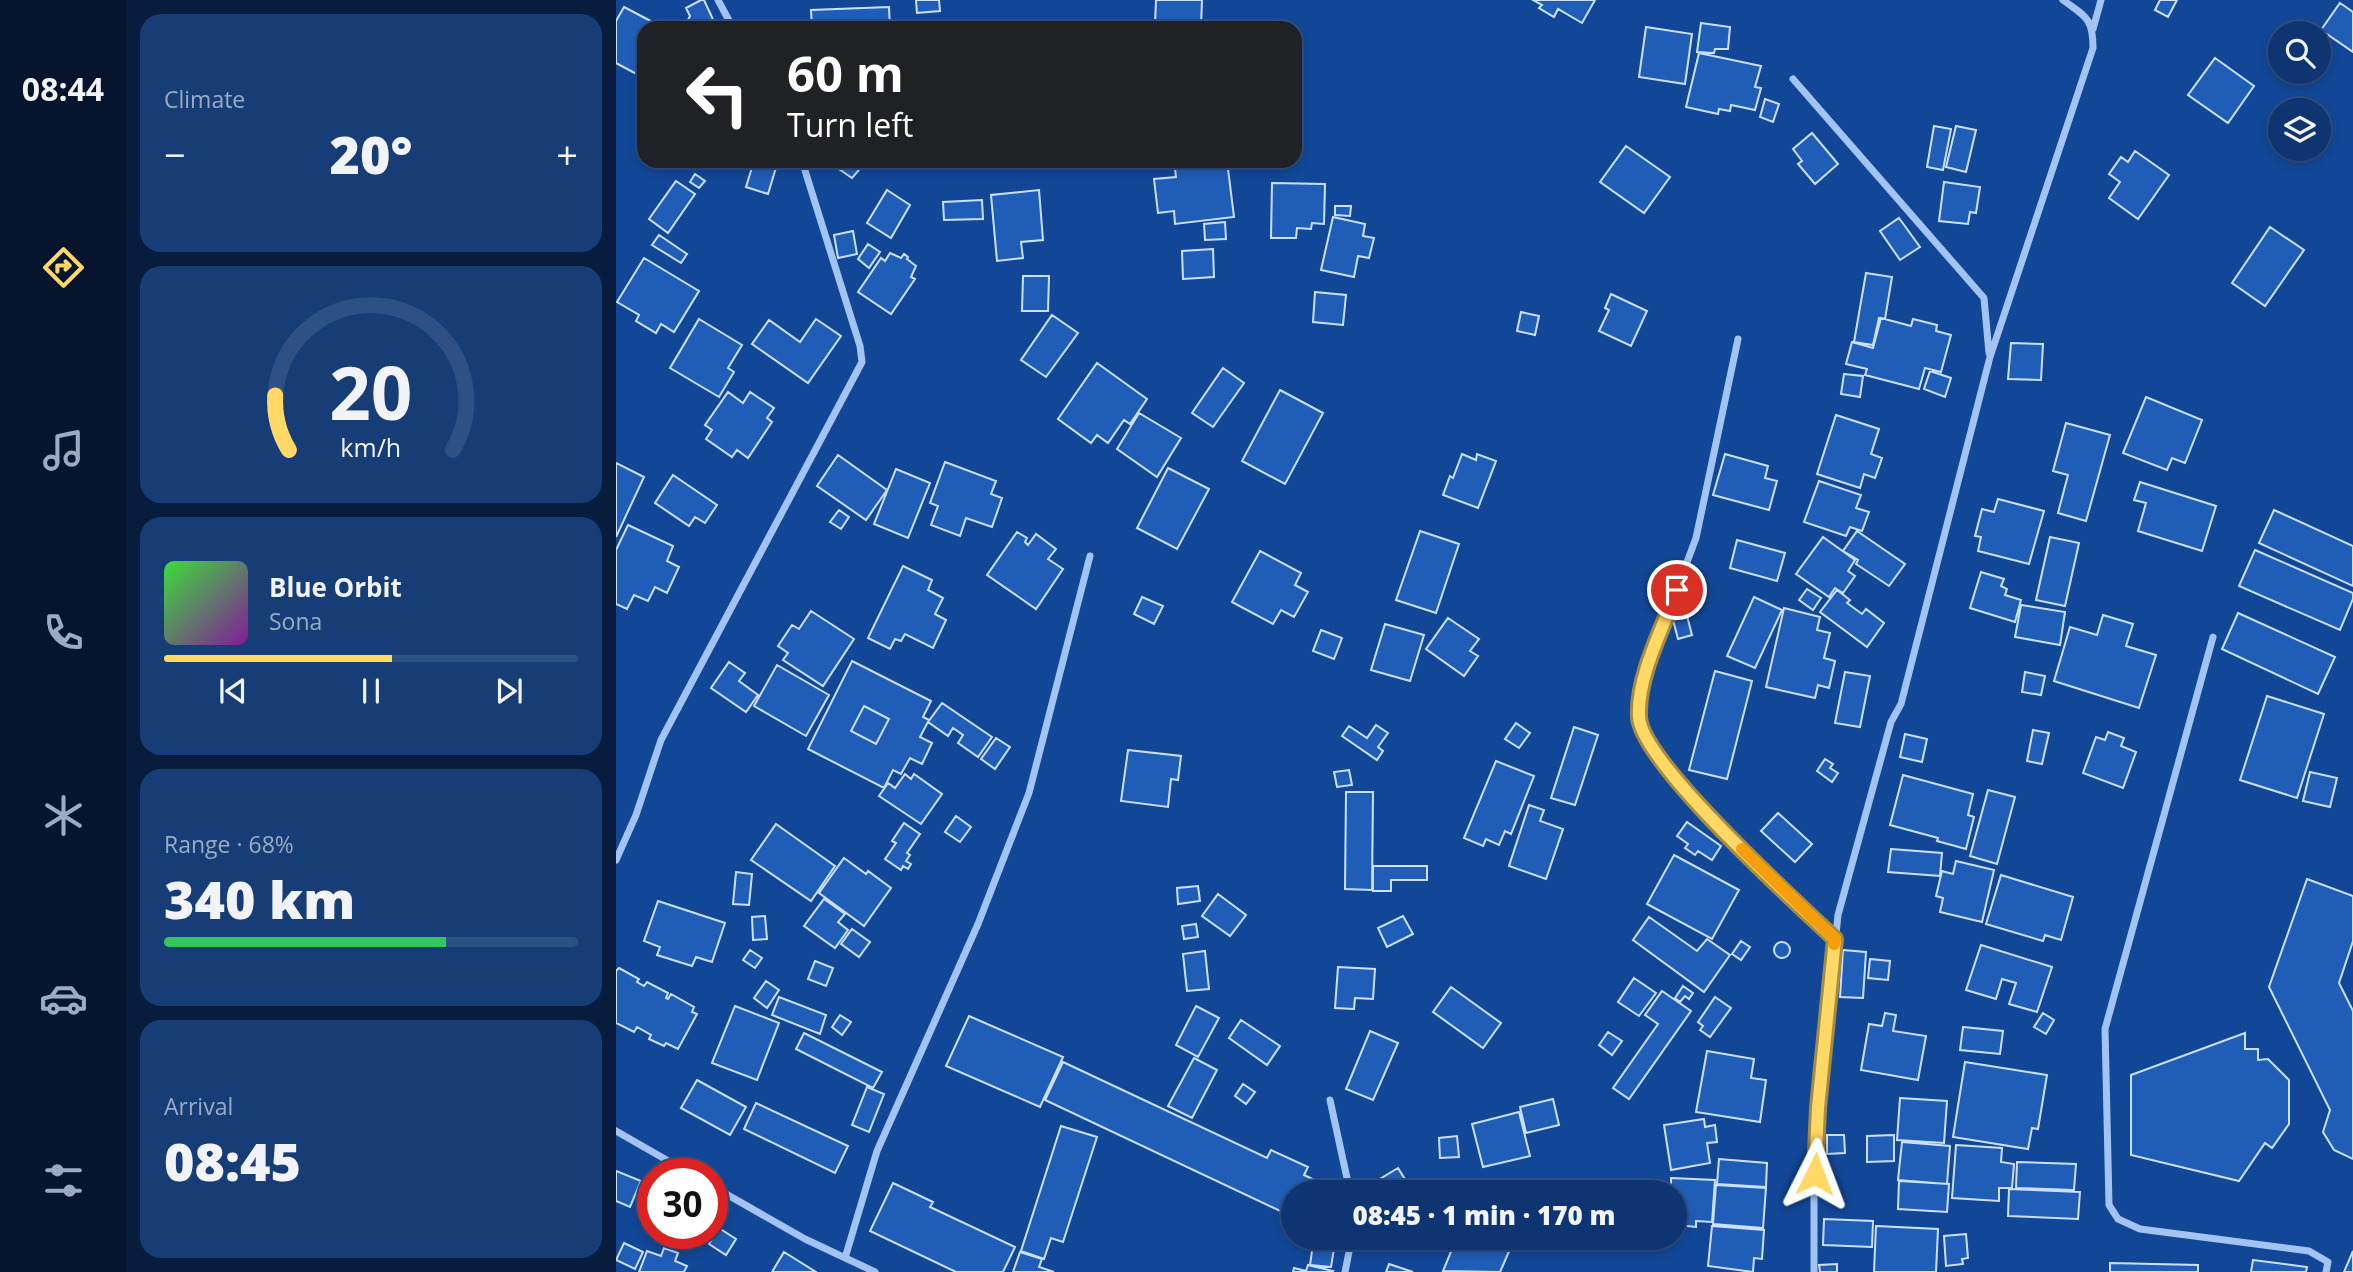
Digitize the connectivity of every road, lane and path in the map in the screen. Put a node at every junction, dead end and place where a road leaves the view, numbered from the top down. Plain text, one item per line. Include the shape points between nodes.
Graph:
1 (718, 0) edge
2 (2063, 0) edge
3 (2101, 0) edge
4 (729, 21) edge
5 (2093, 29) junction
6 (1793, 79) dead end
7 (804, 168) edge
8 (1738, 339) dead end
9 (1990, 357) junction
10 (1090, 556) dead end
11 (2213, 637) dead end
12 (616, 860) edge
13 (1835, 939) junction
14 (1330, 1100) dead end
15 (616, 1131) edge
16 (663, 1158) edge
17 (1347, 1180) edge
18 (728, 1195) edge
19 (1349, 1250) edge
20 (845, 1258) junction
21 (875, 1272) edge
22 (1345, 1272) edge
23 (1814, 1272) edge
24 (2326, 1272) edge

1 - 4 street
2 - 5 street
3 - 5 street
5 - 9 street via 2094,48
6 - 9 street via 1984,298
7 - 12 street via 862,362 661,740
8 - 13 street via 1696,538 1640,688 1639,719 1644,736 1695,802
9 - 13 street
10 - 20 street via 1029,793 978,924 877,1151
11 - 24 street via 2105,1029 2109,1205 2118,1219 2140,1228 2309,1251 2328,1262
13 - 23 street via 1818,1108
14 - 17 street
15 - 16 street
18 - 20 street
19 - 22 street
20 - 21 street

